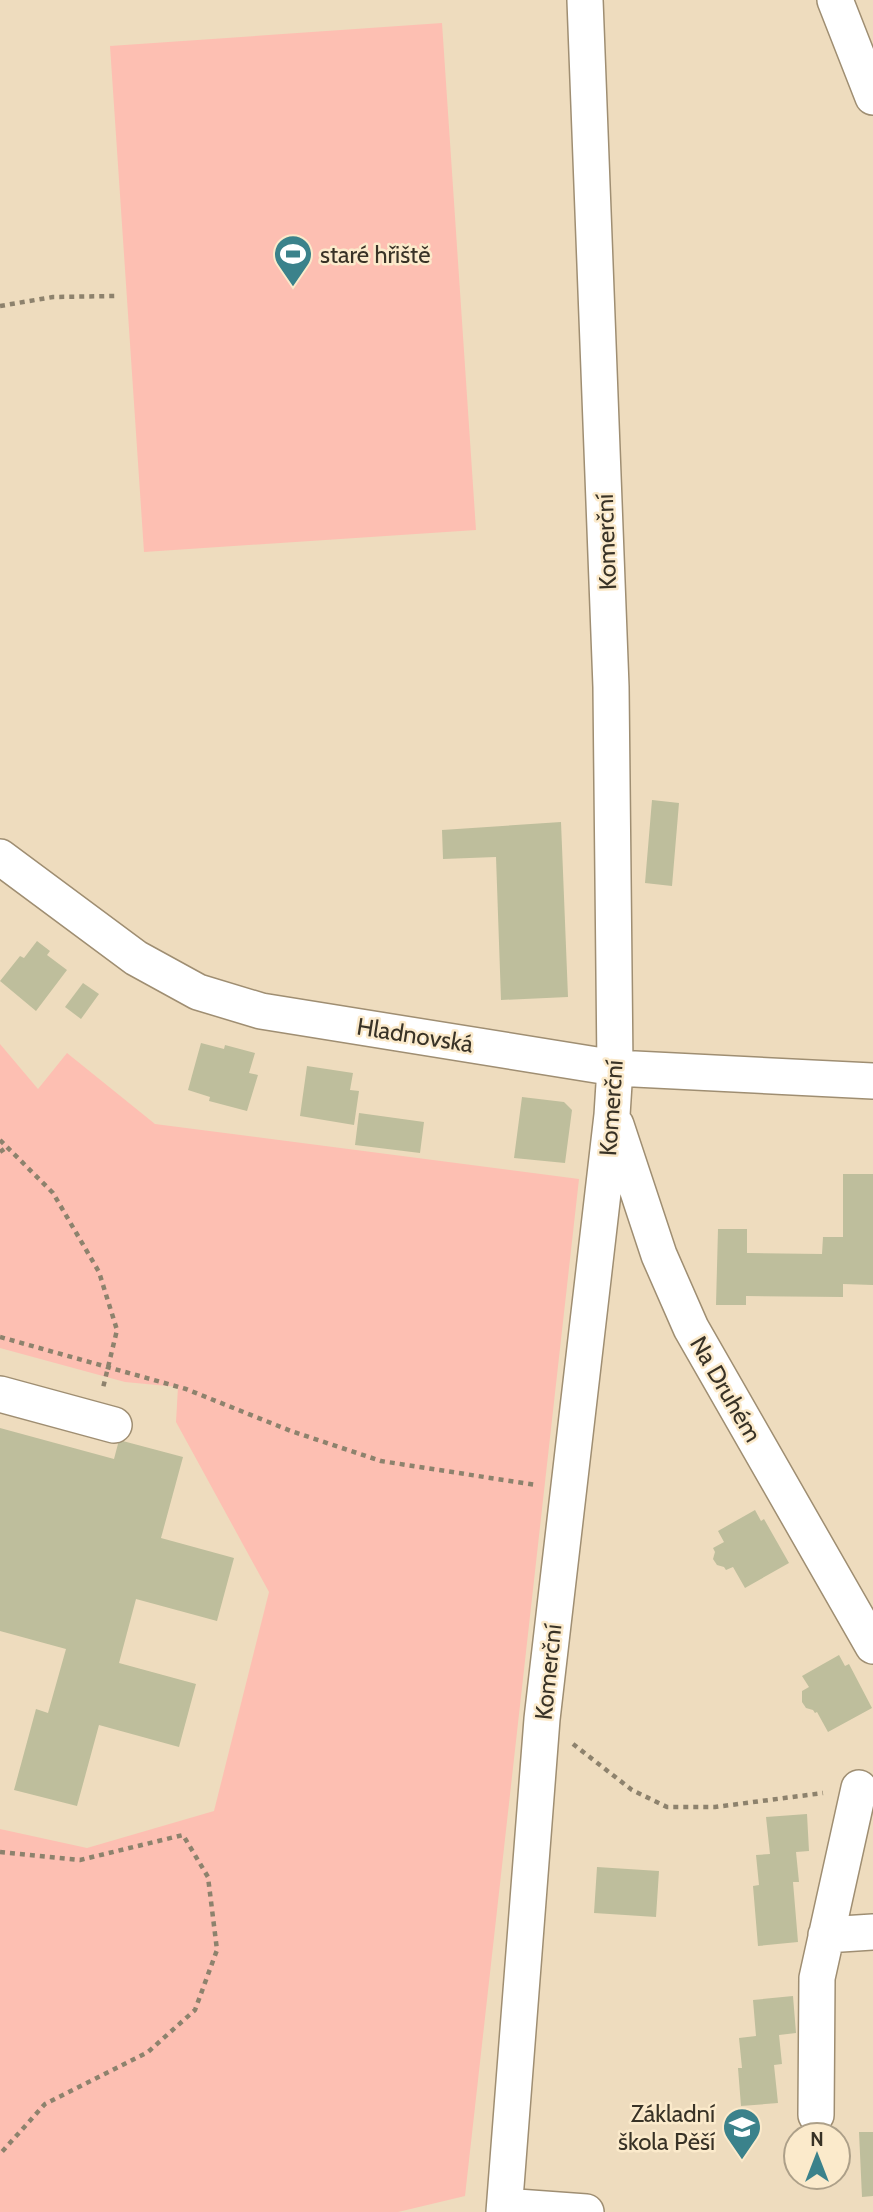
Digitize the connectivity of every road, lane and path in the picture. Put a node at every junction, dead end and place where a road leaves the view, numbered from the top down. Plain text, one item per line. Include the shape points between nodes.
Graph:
1 (585, 0) edge
2 (835, 0) edge
3 (873, 97) edge
4 (117, 296) dead end
5 (0, 306) edge
6 (0, 857) edge
7 (615, 1068) junction
8 (873, 1081) edge
9 (612, 1115) junction
10 (0, 1140) edge
11 (7, 1147) junction
12 (0, 1152) edge
13 (0, 1337) edge
14 (108, 1366) junction
15 (0, 1394) edge
16 (104, 1422) joint
17 (568, 1490) junction
18 (873, 1646) edge
19 (542, 1719) junction
20 (859, 1788) joint
21 (0, 1853) edge
22 (873, 1932) edge
23 (826, 1935) junction
24 (816, 2115) dead end
25 (0, 2154) edge
26 (504, 2209) edge
27 (586, 2212) edge

1 - 7 street, Komerční via 611,687
2 - 3 street
4 - 5 path via 53,297
6 - 7 street, Hladnovská via 136,958 198,992 261,1011
7 - 8 street, Hladnovská
7 - 9 street, Komerční
9 - 17 street, Komerční
9 - 18 street, Na Druhém via 659,1255 691,1328
10 - 11 path
11 - 12 path
11 - 14 path via 53,1193 99,1272 117,1330
13 - 14 path
14 - 16 path
14 - 17 path via 186,1389 382,1461
15 - 16 street
17 - 19 street, Komerční
19 - 20 path via 632,1790 667,1807 715,1807
19 - 26 street, Komerční
20 - 23 street
21 - 25 path via 80,1860 183,1835 208,1877 217,1950 195,2010 148,2052 45,2104
22 - 23 street
23 - 24 street via 817,1978
26 - 27 street

